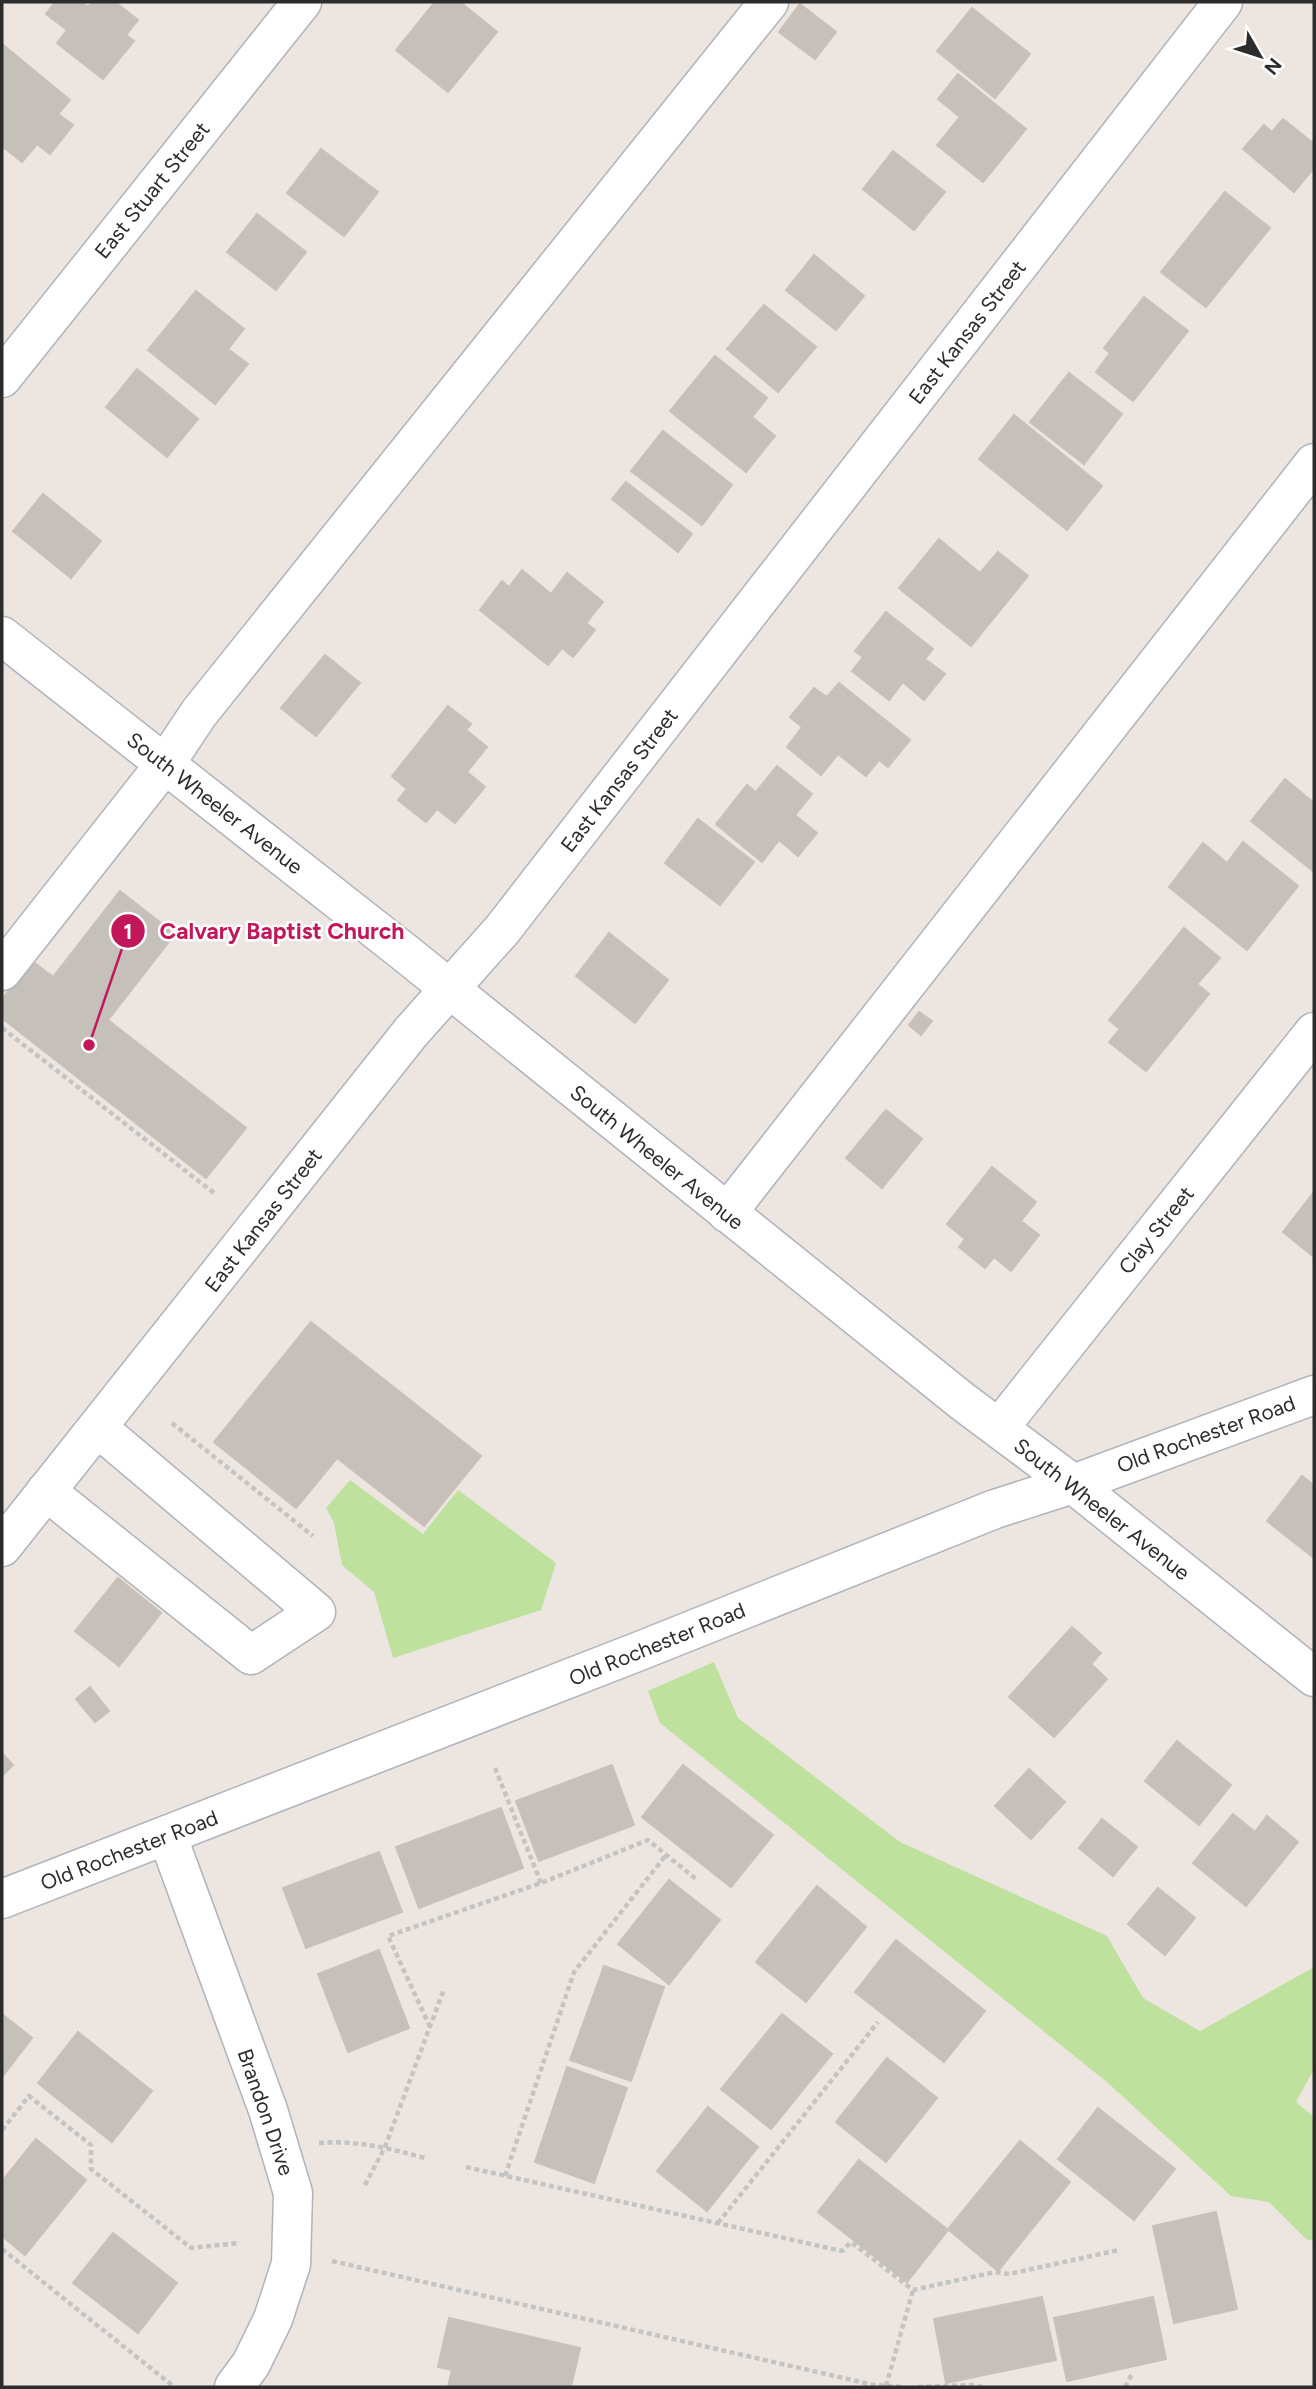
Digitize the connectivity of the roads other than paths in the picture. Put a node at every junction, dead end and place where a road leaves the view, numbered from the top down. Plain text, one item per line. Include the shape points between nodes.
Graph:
1 (302, 2) edge
2 (769, 2) edge
3 (1223, 2) edge
4 (2, 378) edge
5 (1314, 463) edge
6 (2, 636) edge
7 (165, 764) junction
8 (2, 971) edge
9 (449, 989) junction
10 (1314, 1032) edge
11 (727, 1213) junction
12 (1314, 1395) edge
13 (98, 1428) junction
14 (999, 1428) junction
15 (1073, 1484) junction
16 (47, 1491) junction
17 (2, 1547) edge
18 (1314, 1677) edge
19 (167, 1835) junction
20 (2, 1899) edge
21 (234, 2387) edge

1 - 4 street, East Stuart Street
2 - 7 street via 208,702
3 - 9 street, East Kansas Street via 502,930
5 - 11 street
6 - 7 street, South Wheeler Avenue
7 - 8 street
7 - 9 street, South Wheeler Avenue
9 - 11 street, South Wheeler Avenue
9 - 13 street, East Kansas Street
10 - 14 street, Clay Street
11 - 14 street, South Wheeler Avenue
12 - 15 street, Old Rochester Road
13 - 16 street, East Kansas Street
13 - 16 street via 316,1612 251,1655
14 - 15 street, South Wheeler Avenue
15 - 18 street, South Wheeler Avenue
15 - 19 street, Old Rochester Road via 995,1509
16 - 17 street, East Kansas Street
19 - 20 street, Old Rochester Road
19 - 21 street, Brandon Drive via 268,2109 293,2193 291,2264 273,2319

